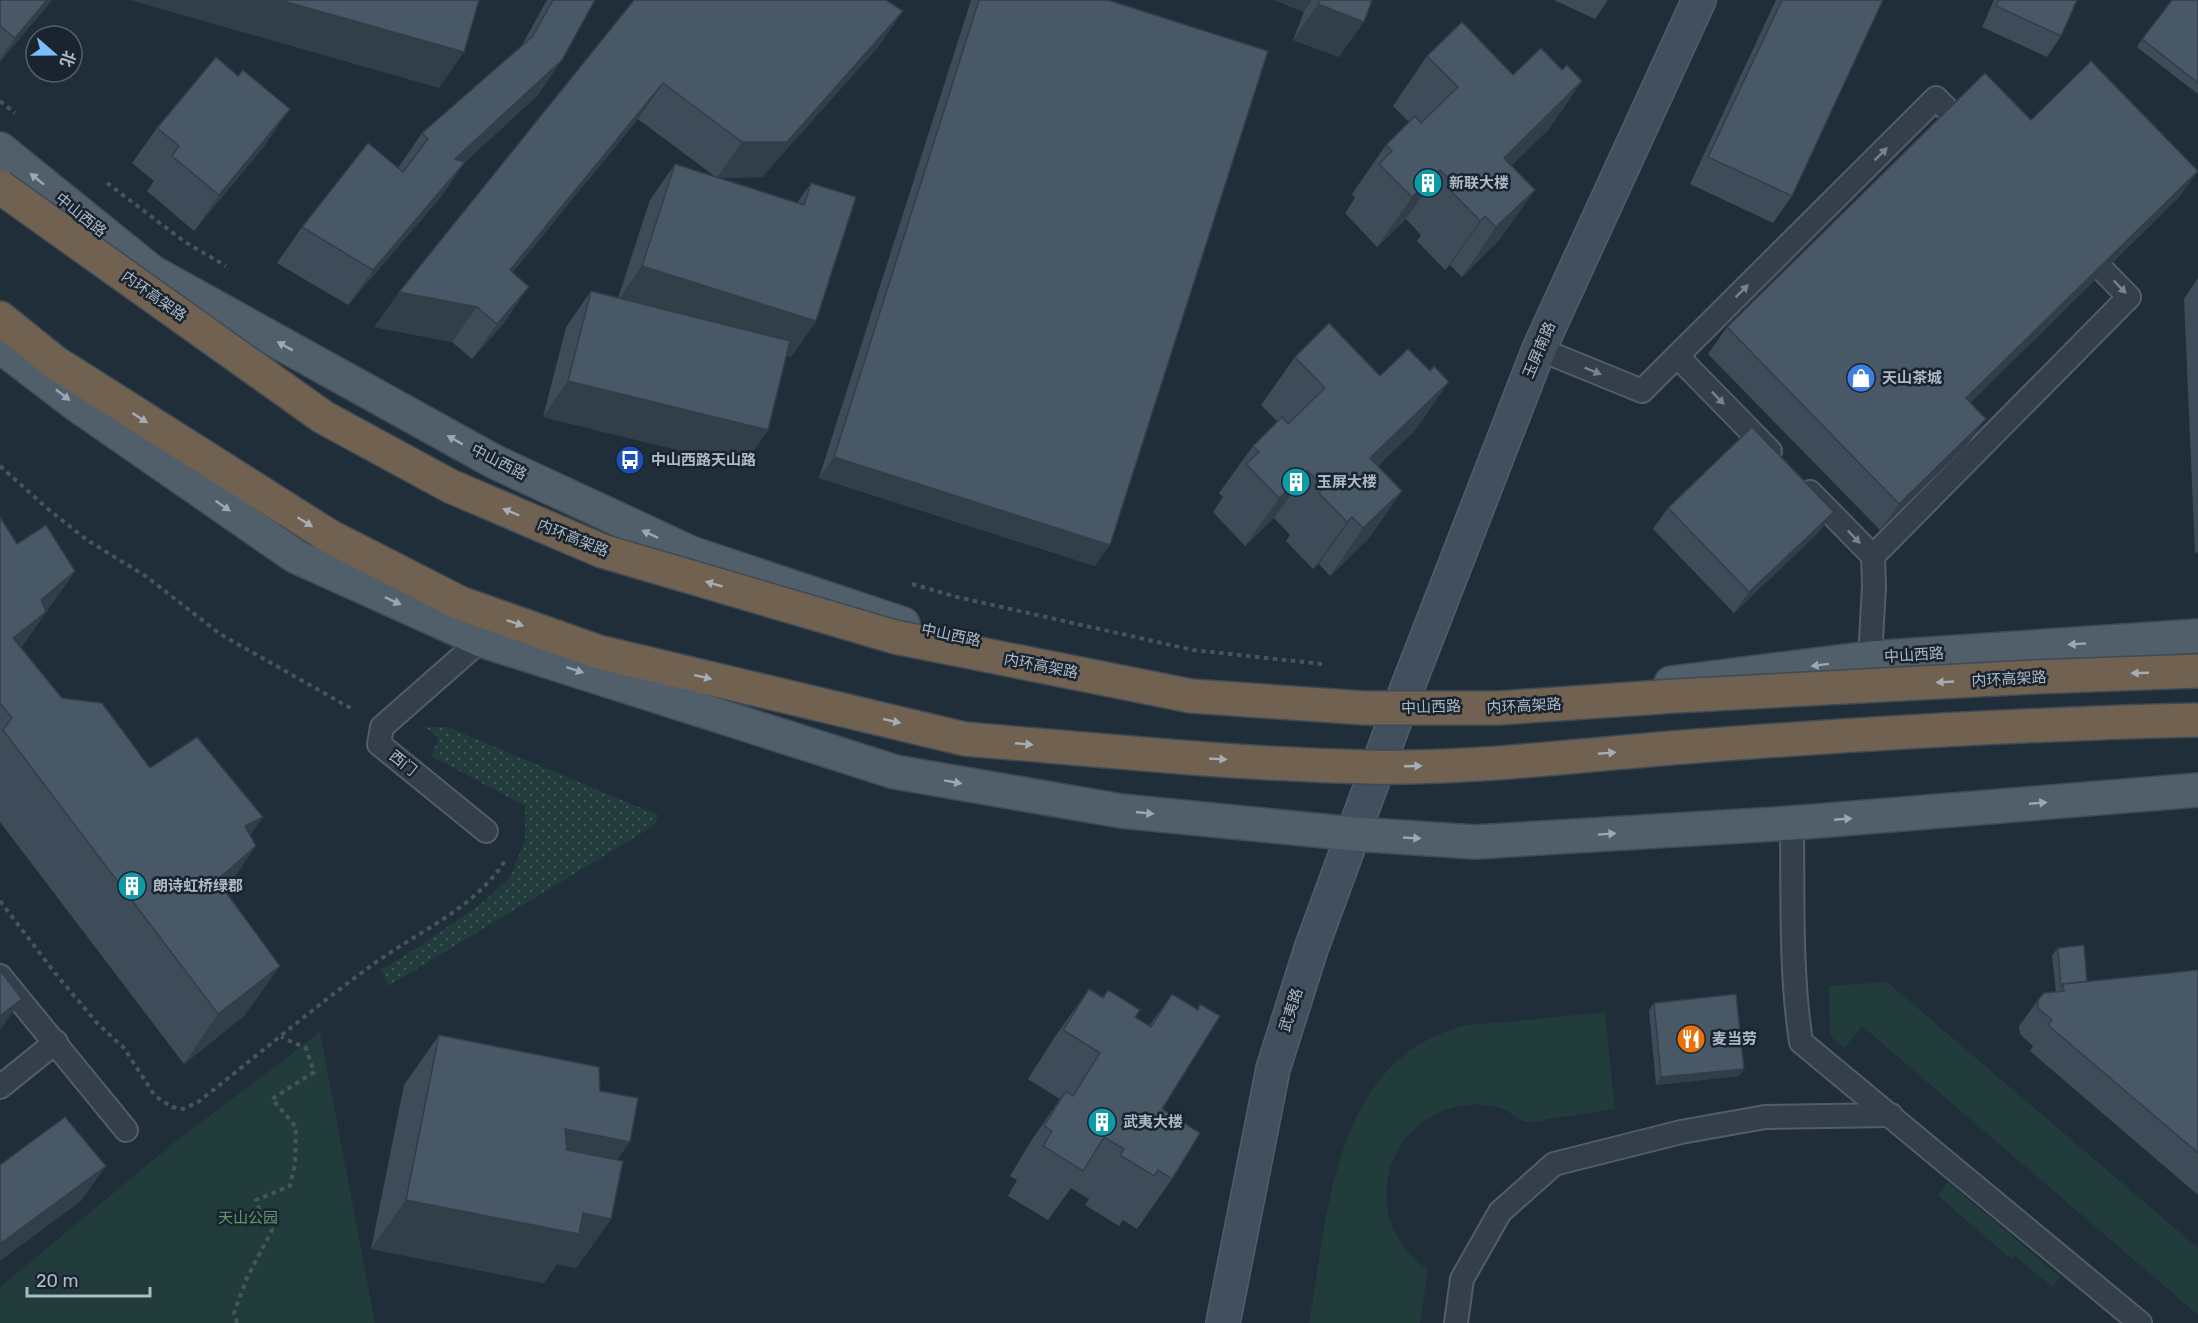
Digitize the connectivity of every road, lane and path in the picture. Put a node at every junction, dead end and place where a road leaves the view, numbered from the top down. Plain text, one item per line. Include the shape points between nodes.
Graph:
1 (1698, 0) edge
2 (0, 101) edge
3 (24, 120) dead end
4 (1985, 148) edge
5 (0, 149) edge
6 (103, 180) dead end
7 (0, 187) edge
8 (2073, 239) edge
9 (235, 272) dead end
10 (0, 318) edge
11 (0, 325) edge
12 (0, 346) edge
13 (1539, 349) junction
14 (1677, 356) junction
15 (56, 363) junction
16 (1783, 464) edge
17 (0, 466) edge
18 (1800, 481) edge
19 (1873, 556) junction
20 (902, 582) dead end
21 (2198, 636) edge
22 (481, 640) junction
23 (1870, 658) junction
24 (1332, 665) dead end
25 (2198, 671) edge
26 (1399, 709) junction
27 (2198, 720) edge
28 (382, 727) junction
29 (2198, 790) edge
30 (1792, 823) junction
31 (486, 831) dead end
32 (1354, 834) junction
33 (510, 851) dead end
34 (0, 901) edge
35 (0, 976) edge
36 (281, 1037) junction
37 (56, 1042) junction
38 (0, 1087) edge
39 (1891, 1115) junction
40 (126, 1130) dead end
41 (237, 1323) edge
42 (1223, 1323) edge
43 (1456, 1323) edge
44 (2140, 1323) edge

1 - 13 street, 玉屏南路
2 - 3 path
14 -> 4 lane via 1936,98
26 -> 5 main road, 中山西路 via 1172,680 910,626 691,553 495,462 152,272
6 - 9 path via 185,242
25 -> 7 highway, 内环高架路, bridge via 1687,695 1498,708 1365,708 1191,696 895,637 602,551 450,486 323,417
8 -> 19 lane via 2129,297
10 - 15 highway
11 - 15 highway
12 -> 22 main road via 77,405 295,556
13 -> 14 lane via 1642,391
13 - 26 street, 玉屏南路
14 -> 16 lane
15 -> 27 highway, bridge via 328,536 460,603 599,652 965,739 1369,767 1493,763 2040,724
17 - 28 path via 87,540 147,577 220,634
18 -> 19 lane
19 - 23 lane
20 - 24 path via 1193,650
21 -> 23 main road, 中山西路
22 - 28 lane
22 -> 32 main road via 895,772 1121,811
23 -> 26 main road, 中山西路 via 1499,704
26 - 32 street, 武夷路
28 - 31 lane, 西门 via 379,744
30 -> 29 main road
32 -> 30 main road via 1475,842
30 - 39 lane via 1795,959 1802,1042
32 - 42 street, 武夷路 via 1311,949 1273,1069
33 - 36 path via 495,876 463,905 375,963
34 - 36 path via 55,974 124,1048 155,1096 172,1107 183,1109 198,1102
35 - 37 lane
36 - 41 path via 306,1048 314,1072 272,1099 296,1127 295,1164 290,1186 256,1200 272,1230 242,1291 234,1313
37 - 38 lane
37 - 40 lane
39 - 43 lane via 1765,1117 1681,1132 1554,1164 1500,1212 1462,1279
39 - 44 lane

